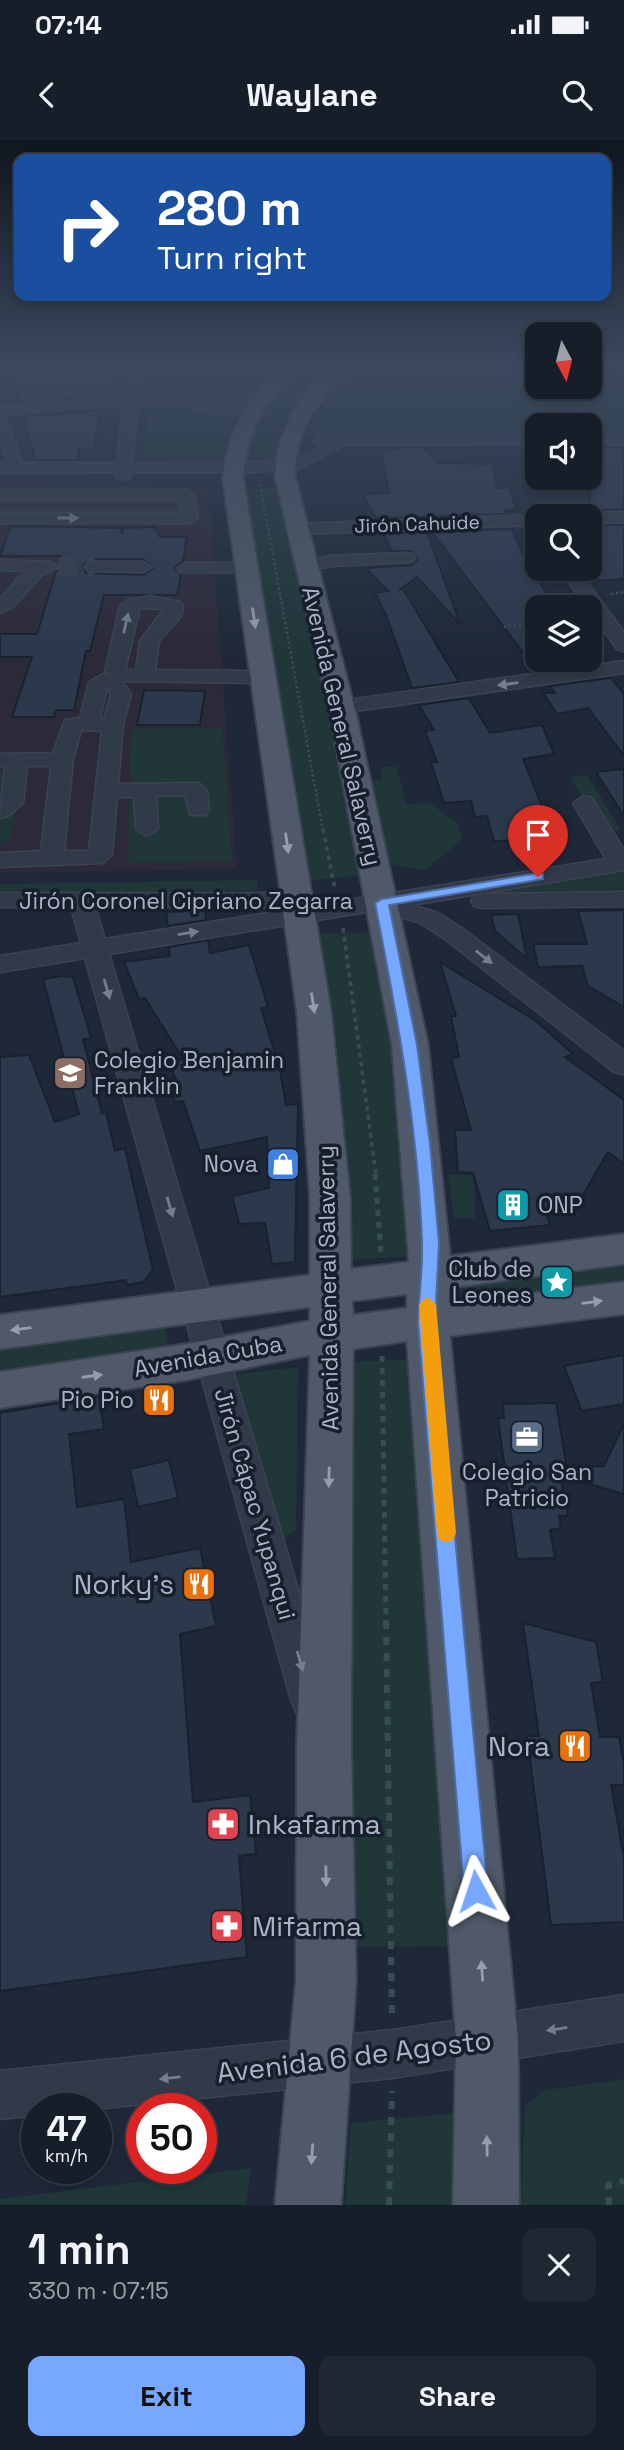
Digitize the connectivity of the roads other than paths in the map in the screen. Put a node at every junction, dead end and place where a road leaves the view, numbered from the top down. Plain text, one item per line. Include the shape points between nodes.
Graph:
1 (124, 459) edge
2 (236, 459) edge
3 (286, 459) edge
4 (307, 459) edge
5 (8, 468) edge
6 (285, 471) junction
7 (123, 472) junction
8 (233, 473) junction
9 (0, 476) edge
10 (0, 495) edge
11 (624, 517) edge
12 (0, 518) edge
13 (602, 518) edge
14 (525, 522) edge
15 (297, 528) junction
16 (406, 558) dead end
17 (0, 565) edge
18 (306, 566) junction
19 (94, 567) tunnel mouth
20 (143, 567) dead end
21 (177, 568) dead end
22 (246, 568) junction
23 (577, 581) edge
24 (0, 607) edge
25 (624, 645) edge
26 (624, 667) edge
27 (145, 676) junction
28 (114, 677) junction
29 (266, 687) junction
30 (340, 700) junction
31 (89, 724) junction
32 (113, 725) junction
33 (62, 759) junction
34 (9, 760) edge
35 (145, 790) junction
36 (106, 791) junction
37 (584, 803) dead end
38 (198, 810) dead end
39 (0, 811) edge
40 (147, 829) dead end
41 (52, 858) junction
42 (0, 860) edge
43 (622, 863) edge
44 (624, 899) edge
45 (0, 900) edge
46 (81, 900) junction
47 (382, 903) junction
48 (298, 907) junction
49 (95, 948) junction
50 (0, 964) edge
51 (624, 1065) edge
52 (624, 1249) edge
53 (624, 1298) edge
54 (427, 1299) junction
55 (330, 1312) junction
56 (0, 1332) edge
57 (196, 1333) junction
58 (0, 1390) edge
59 (324, 1744) junction
60 (624, 2018) edge
61 (486, 2039) junction
62 (319, 2061) junction
63 (0, 2095) edge
64 (308, 2205) edge
65 (486, 2205) edge

1 - 7 street
2 - 8 main road, Avenida General Salaverry
3 - 6 main road, Avenida General Salaverry
4 - 6 street
5 - 7 street
6 - 8 street
6 - 15 main road, Avenida General Salaverry
7 - 8 street
7 - 9 street
8 - 22 main road, Avenida General Salaverry
12 -> 10 street via 190,517 186,495
11 - 13 street
14 - 15 street, Jirón Cahuide
15 - 18 main road, Avenida General Salaverry
16 - 18 street
17 - 24 street via 50,567 26,577 16,595
18 - 30 main road, Avenida General Salaverry
19 - 20 street
21 - 22 street
22 -> 29 main road, Avenida General Salaverry
23 - 25 street
26 -> 30 street
27 - 28 street
28 -> 27 street via 130,606 139,602 174,606 172,616 149,638
27 - 29 street
28 - 31 street via 96,686
28 - 32 street via 121,694
29 -> 48 main road, Avenida General Salaverry
30 - 47 main road, Avenida General Salaverry
31 - 32 street
31 - 33 street via 72,724
32 - 36 street
33 - 34 street
33 - 41 street
34 - 39 street via 12,803
35 - 36 street
35 - 38 street via 194,789
35 - 40 street
36 - 41 street via 100,854 95,858
37 - 43 street
41 - 42 street
43 - 47 street
44 - 47 street, Jirón Coronel Cipriano Zegarra
45 - 46 street, Jirón Coronel Cipriano Zegarra
46 - 48 street, Jirón Coronel Cipriano Zegarra
46 - 49 street, Jirón Cápac Yupanqui
47 - 48 street
47 -> 51 street via 429,918 454,934
47 - 54 main road, Avenida General Salaverry via 413,1070 430,1243
49 -> 48 street
48 -> 55 main road, Avenida General Salaverry via 322,1074
49 - 50 street
49 -> 57 street, Jirón Cápac Yupanqui
52 - 54 main road, Avenida Cuba
54 -> 53 main road, Avenida Cuba
54 - 55 main road, Avenida Cuba
61 -> 54 main road, Avenida General Salaverry
55 - 57 main road, Avenida Cuba via 271,1344
55 - 57 main road, Avenida Cuba via 264,1298
55 -> 59 main road, Avenida General Salaverry
57 -> 56 main road, Avenida Cuba
58 -> 57 main road, Avenida Cuba
57 -> 59 street, Jirón Cápac Yupanqui
59 -> 62 main road, Avenida General Salaverry via 326,1981
60 -> 61 street, Avenida 6 de Agosto
61 - 62 street, Avenida 6 de Agosto
65 -> 61 main road, Avenida General Salaverry
62 -> 63 street, Avenida 6 de Agosto
62 -> 64 main road, Avenida General Salaverry

